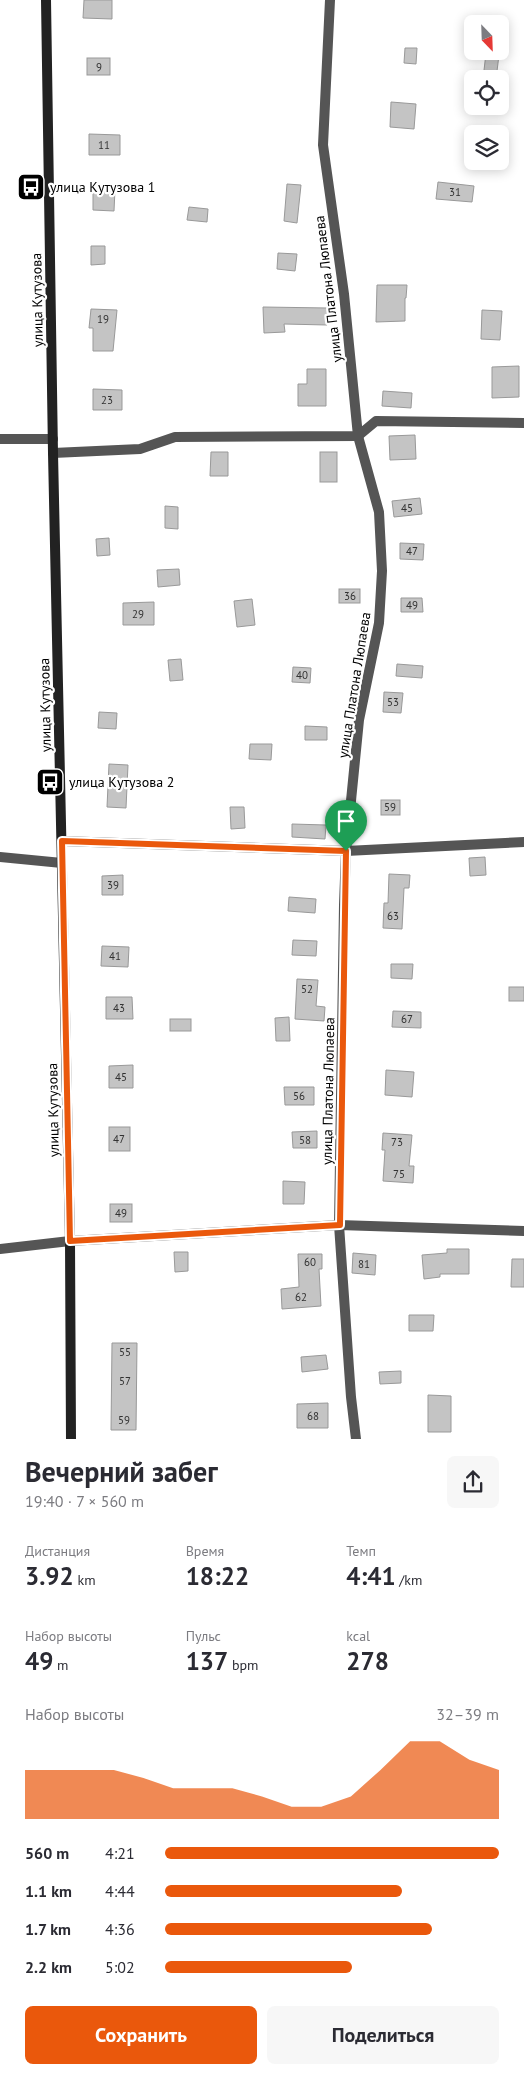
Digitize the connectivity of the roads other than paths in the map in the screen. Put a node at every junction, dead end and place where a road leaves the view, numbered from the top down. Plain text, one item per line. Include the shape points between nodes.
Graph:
1 (46, 0) edge
2 (330, 0) edge
3 (524, 423) edge
4 (358, 436) junction
5 (0, 439) edge
6 (53, 439) junction
7 (53, 454) junction
8 (62, 841) junction
9 (524, 842) edge
10 (346, 851) junction
11 (0, 857) edge
12 (62, 863) junction
13 (340, 1225) junction
14 (524, 1231) edge
15 (70, 1241) junction
16 (0, 1249) edge
17 (72, 1439) edge
18 (356, 1439) edge

1 - 6 street, улица Кутузова
2 - 4 street, улица Платона Люпаева via 323,145 344,294
3 - 4 street via 376,421
4 - 7 street via 175,437 140,449
4 - 10 street, улица Платона Люпаева via 379,512 382,571 379,623 359,720
5 - 6 street
6 - 7 street, улица Кутузова
7 - 8 street, улица Кутузова
8 - 10 street
8 - 12 street, улица Кутузова
9 - 10 street
10 - 13 street, улица Платона Люпаева
11 - 12 street
12 - 15 street, улица Кутузова
13 - 14 street
13 - 15 street
13 - 18 street, улица Платона Люпаева
15 - 16 street
15 - 17 street, улица Кутузова

